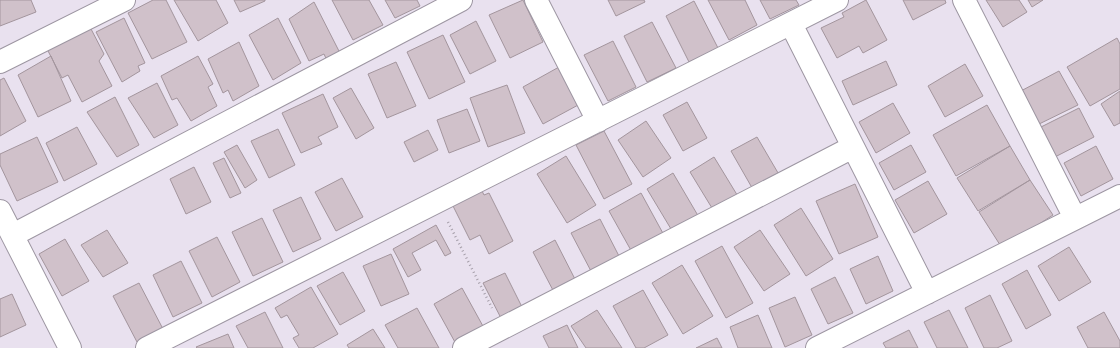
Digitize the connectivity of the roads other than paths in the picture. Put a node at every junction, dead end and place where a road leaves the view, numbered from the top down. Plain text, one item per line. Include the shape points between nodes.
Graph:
1 (124, 0) edge
2 (461, 0) edge
3 (536, 0) edge
4 (837, 0) edge
5 (964, 0) edge
6 (791, 24) junction
7 (0, 62) edge
8 (598, 121) junction
9 (853, 147) junction
10 (1120, 196) edge
11 (0, 211) edge
12 (1075, 218) junction
13 (13, 235) junction
14 (927, 293) junction
15 (70, 348) edge
16 (147, 348) edge
17 (464, 348) edge
18 (817, 348) edge

1 - 7 street
2 - 13 street
3 - 8 street
4 - 6 street
5 - 12 street
6 - 8 street
6 - 9 street
8 - 16 street
9 - 14 street
9 - 17 street
10 - 12 street
11 - 13 street
12 - 14 street
13 - 15 street
14 - 18 street

